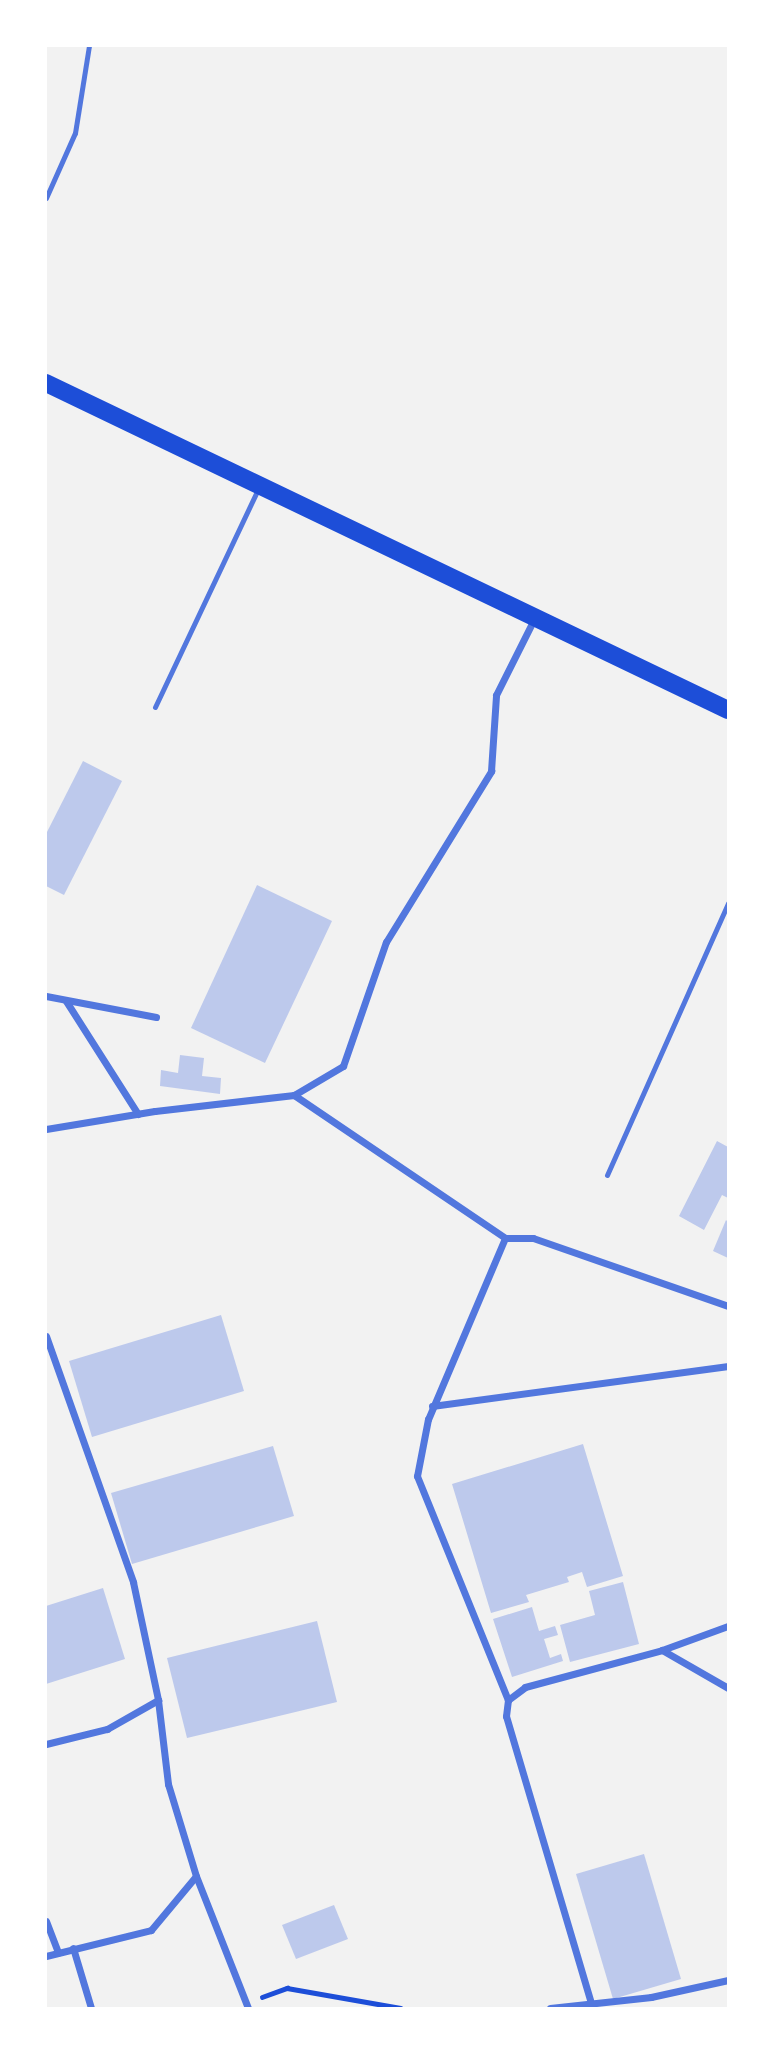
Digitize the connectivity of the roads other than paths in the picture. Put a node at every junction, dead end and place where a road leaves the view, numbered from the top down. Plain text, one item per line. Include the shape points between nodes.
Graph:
1 (89, 46) edge
2 (46, 198) edge
3 (46, 383) edge
4 (260, 486) junction
5 (534, 618) junction
6 (155, 707) dead end
7 (729, 710) edge
8 (729, 903) edge
9 (46, 996) edge
10 (66, 1001) junction
11 (156, 1017) dead end
12 (294, 1096) junction
13 (138, 1114) junction
14 (46, 1129) edge
15 (607, 1175) dead end
16 (505, 1238) junction
17 (729, 1306) edge
18 (46, 1336) edge
19 (729, 1366) edge
20 (432, 1406) junction
21 (729, 1626) edge
22 (662, 1650) junction
23 (729, 1688) edge
24 (158, 1700) junction
25 (508, 1700) junction
26 (46, 1744) edge
27 (196, 1876) junction
28 (46, 1921) edge
29 (73, 1948) junction
30 (58, 1952) junction
31 (46, 1956) edge
32 (729, 1980) edge
33 (651, 1997) junction
34 (591, 2003) junction
35 (90, 2008) edge
36 (248, 2008) edge
37 (550, 2008) edge
38 (652, 2008) edge

1 - 2 lane via 75,133
3 - 4 main road
4 - 5 main road
4 - 6 lane
5 - 7 main road
5 - 12 street via 496,695 491,771 386,942 343,1066
8 - 15 lane
9 - 10 street
10 - 11 street
10 - 13 street
12 - 13 street
12 - 16 street
13 - 14 street
16 - 17 street via 533,1238
16 - 20 street
18 - 24 street via 133,1582
19 - 20 street
20 - 25 street via 417,1476
21 - 22 street
22 - 23 street
22 - 25 street via 525,1687
24 - 26 street via 107,1729
24 - 27 street via 168,1784
25 - 34 street via 506,1716
27 - 29 street via 151,1930
27 - 36 street
28 - 30 street
29 - 30 street
29 - 35 street
30 - 31 street
32 - 33 street
33 - 34 street
33 - 38 street
34 - 37 street

